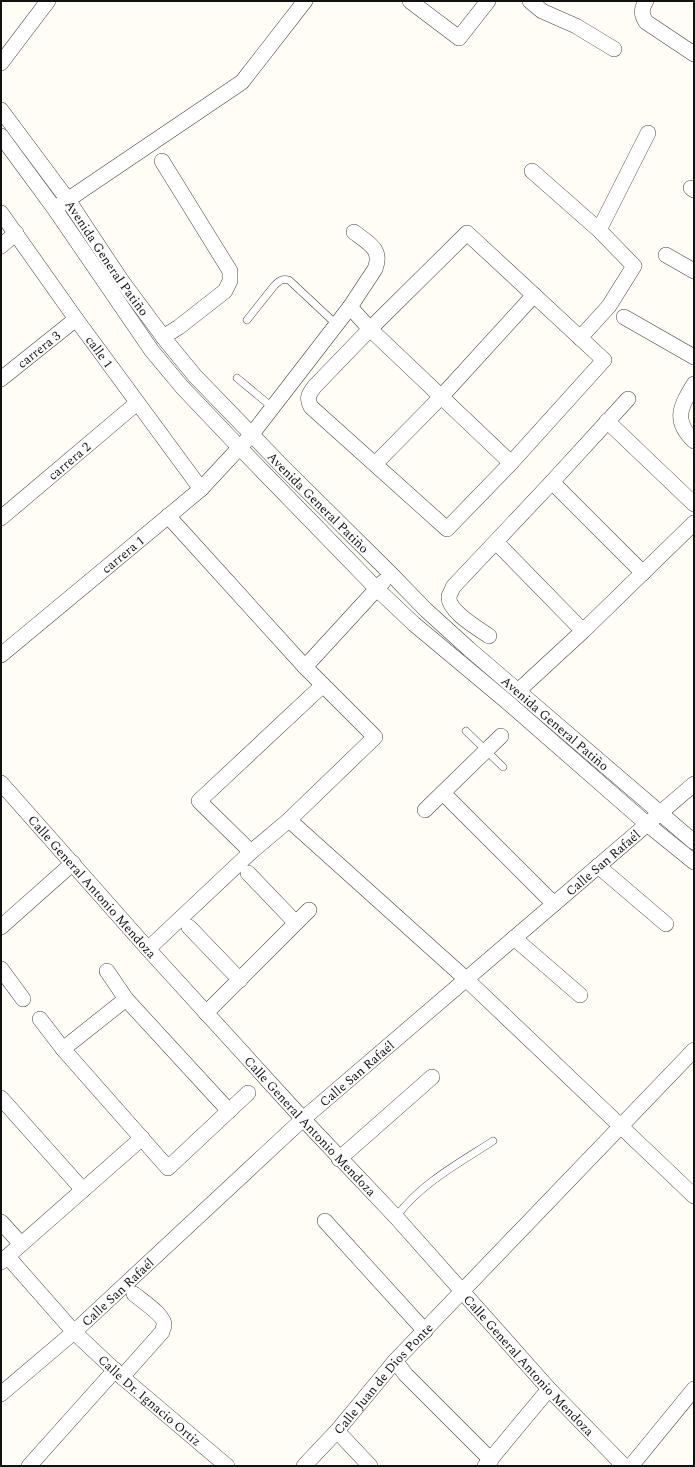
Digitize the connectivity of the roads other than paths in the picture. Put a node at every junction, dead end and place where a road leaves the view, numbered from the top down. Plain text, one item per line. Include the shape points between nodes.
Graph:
1 (48, 1) edge
2 (305, 1) edge
3 (410, 1) edge
4 (488, 1) edge
5 (530, 1) edge
6 (646, 1) edge
7 (614, 49) dead end
8 (694, 54) edge
9 (2, 59) edge
10 (1, 110) edge
11 (648, 133) dead end
12 (1, 136) edge
13 (162, 161) dead end
14 (532, 171) dead end
15 (68, 200) junction
16 (54, 208) junction
17 (1, 213) edge
18 (599, 230) junction
19 (354, 232) dead end
20 (16, 233) junction
21 (1, 246) edge
22 (666, 255) dead end
23 (694, 271) edge
24 (534, 295) junction
25 (350, 307) junction
26 (624, 317) dead end
27 (76, 319) junction
28 (247, 320) dead end
29 (336, 324) junction
30 (370, 330) junction
31 (163, 337) junction
32 (580, 338) junction
33 (694, 357) edge
34 (237, 378) dead end
35 (1, 379) edge
36 (694, 384) edge
37 (441, 397) junction
38 (628, 399) dead end
39 (137, 403) junction
40 (272, 407) junction
41 (607, 421) junction
42 (252, 434) junction
43 (694, 441) edge
44 (238, 447) junction
45 (511, 463) junction
46 (375, 464) junction
47 (552, 482) junction
48 (201, 489) junction
49 (694, 504) edge
50 (168, 516) junction
51 (1, 518) edge
52 (694, 523) edge
53 (496, 542) junction
54 (390, 573) junction
55 (643, 573) junction
56 (377, 589) junction
57 (583, 631) junction
58 (489, 636) dead end
59 (1, 655) edge
60 (305, 667) junction
61 (323, 685) junction
62 (518, 692) junction
63 (466, 731) dead end
64 (501, 736) dead end
65 (486, 750) junction
66 (503, 767) dead end
67 (1, 783) edge
68 (694, 784) edge
69 (443, 793) junction
70 (425, 810) dead end
71 (660, 813) junction
72 (289, 820) junction
73 (647, 824) junction
74 (694, 842) edge
75 (251, 852) junction
76 (694, 862) edge
77 (72, 863) junction
78 (598, 866) junction
79 (248, 873) dead end
80 (554, 904) junction
81 (308, 910) dead end
82 (296, 923) junction
83 (666, 924) dead end
84 (189, 927) dead end
85 (1, 928) edge
86 (514, 938) junction
87 (148, 949) junction
88 (1, 969) edge
89 (107, 971) dead end
90 (466, 979) junction
91 (240, 980) junction
92 (580, 995) dead end
93 (23, 999) dead end
94 (126, 999) junction
95 (206, 1013) junction
96 (40, 1019) dead end
97 (63, 1049) junction
98 (694, 1050) edge
99 (432, 1077) dead end
100 (248, 1093) dead end
101 (1, 1098) edge
102 (229, 1111) junction
103 (302, 1119) junction
104 (621, 1127) junction
105 (142, 1138) junction
106 (493, 1141) dead end
107 (339, 1159) junction
108 (83, 1190) junction
109 (694, 1196) edge
110 (396, 1217) junction
111 (324, 1221) dead end
112 (1, 1222) edge
113 (21, 1244) junction
114 (4, 1259) edge
115 (463, 1292) junction
116 (134, 1294) dead end
117 (425, 1331) junction
118 (74, 1332) junction
119 (395, 1361) junction
120 (119, 1373) junction
121 (549, 1389) junction
122 (694, 1389) edge
123 (1, 1394) edge
124 (337, 1431) junction
125 (488, 1463) edge
126 (29, 1466) edge
127 (227, 1466) edge
128 (304, 1466) edge
129 (370, 1466) edge
130 (624, 1466) edge
131 (631, 1466) edge

1 - 9 street
2 - 15 street via 242,82
3 - 4 street via 459,38
5 - 7 street via 542,11 576,26
6 - 8 street via 641,10 646,22
10 - 15 street, Avenida General Patiño
11 - 18 street
12 - 16 street, Avenida General Patiño
13 - 31 street via 230,271 230,282 225,291
14 - 18 street
15 - 16 street
15 - 31 street, Avenida General Patiño via 121,280
16 - 44 street, Avenida General Patiño via 152,350 182,387
17 - 20 street, calle 1
18 - 32 street via 634,266 609,306
19 - 25 street, carrera 1 via 376,250 378,262
20 - 21 street
20 - 27 street, calle 1
22 - 23 street
24 - 30 street via 467,233
24 - 32 street
24 - 37 street
25 - 29 street, carrera 1
25 - 30 street
26 - 33 street
27 - 35 street, carrera 3
27 - 39 street, calle 1
28 - 29 lane via 274,286 284,279 289,280
29 - 40 street, carrera 1
30 - 37 street
30 - 46 street via 315,386 307,400 311,407
31 - 42 street, Avenida General Patiño via 195,376
32 - 45 street via 604,360
34 - 40 lane
36 - 43 street via 683,402 681,418 684,429
37 - 45 street
37 - 46 street
38 - 41 street
39 - 48 street, calle 1
39 - 51 street, carrera 2
40 - 42 street, carrera 1
41 - 47 street
41 - 49 street
42 - 44 street, carrera 1
42 - 54 street, Avenida General Patiño
44 - 48 street, carrera 1
44 - 56 street, Avenida General Patiño
45 - 46 street via 447,529
47 - 53 street
47 - 55 street
48 - 50 street, carrera 1
50 - 59 street, carrera 1
50 - 60 street
52 - 55 street
53 - 57 street
53 - 58 street via 453,587 449,596 450,604 456,612
54 - 56 street
54 - 62 street, Avenida General Patiño via 426,610
55 - 57 street
56 - 60 street
56 - 73 street, Avenida General Patiño via 414,624
57 - 62 street
60 - 61 street
61 - 72 street via 375,737
61 - 75 street via 199,801
62 - 71 street, Avenida General Patiño
63 - 65 lane
64 - 65 street
65 - 66 lane
65 - 69 street
67 - 77 street, Calle General Antonio Mendoza
68 - 71 street, Calle San Rafaél
69 - 70 street
69 - 80 street
71 - 73 street, Calle San Rafaél
71 - 74 street, Avenida General Patiño
72 - 75 street
72 - 90 street
73 - 76 street, Avenida General Patiño
73 - 78 street, Calle San Rafaél
75 - 87 street
77 - 85 street
77 - 87 street, Calle General Antonio Mendoza
78 - 80 street, Calle San Rafaél
78 - 83 street
79 - 82 street
80 - 86 street, Calle San Rafaél
81 - 82 street
82 - 91 street
84 - 91 street
86 - 90 street, Calle San Rafaél
86 - 92 street
87 - 95 street, Calle General Antonio Mendoza
88 - 93 street
89 - 94 street
90 - 103 street, Calle San Rafaél
90 - 104 street
91 - 95 street
94 - 97 street
94 - 102 street
95 - 103 street, Calle General Antonio Mendoza
96 - 97 street
97 - 105 street
98 - 104 street, Calle Juan de Dios Ponte
99 - 107 street
100 - 102 street
101 - 108 street
102 - 105 street via 168,1168
103 - 107 street, Calle General Antonio Mendoza
103 - 118 street, Calle San Rafaél
104 - 109 street
104 - 115 street, Calle Juan de Dios Ponte
105 - 108 street
106 - 110 lane via 440,1175
107 - 110 street, Calle General Antonio Mendoza
108 - 113 street
110 - 115 street, Calle General Antonio Mendoza
111 - 117 street
112 - 113 street
113 - 114 street
114 - 118 street, Calle Dr. Ignacio Ortiz
115 - 117 street, Calle Juan de Dios Ponte
115 - 121 street, Calle General Antonio Mendoza
116 - 120 street via 161,1316 164,1326 162,1332
117 - 119 street, Calle Juan de Dios Ponte
118 - 120 street, Calle Dr. Ignacio Ortiz
118 - 123 street, Calle San Rafaél
119 - 124 street, Calle Juan de Dios Ponte
119 - 125 street
120 - 126 street
120 - 127 street, Calle Dr. Ignacio Ortiz
121 - 125 street
121 - 130 street, Calle General Antonio Mendoza
122 - 131 street
124 - 128 street, Calle Juan de Dios Ponte
124 - 129 street

